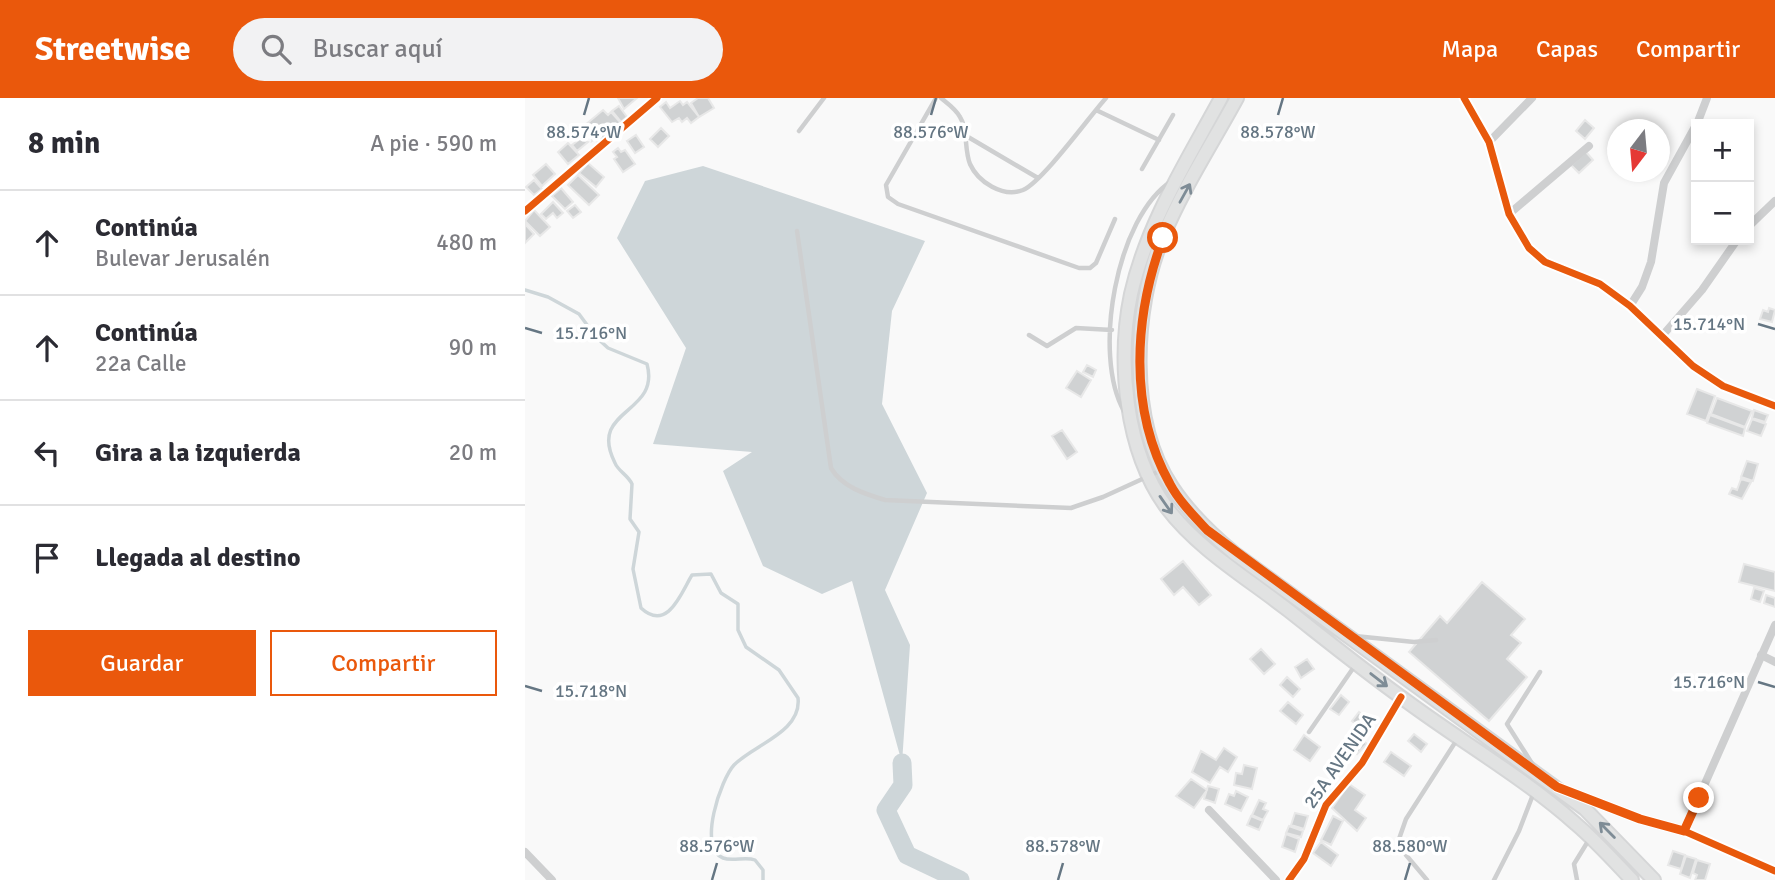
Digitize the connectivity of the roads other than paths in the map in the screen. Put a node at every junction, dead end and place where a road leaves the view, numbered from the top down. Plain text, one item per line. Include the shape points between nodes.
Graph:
1 (657, 98) edge
2 (824, 98) edge
3 (939, 98) edge
4 (1106, 98) edge
5 (1221, 98) edge
6 (1237, 98) edge
7 (1464, 98) edge
8 (1532, 98) edge
9 (1707, 98) edge
10 (1096, 110) junction
11 (1173, 115) dead end
12 (1698, 119) edge
13 (799, 131) dead end
14 (963, 134) junction
15 (1691, 134) edge
16 (1159, 140) junction
17 (1489, 142) junction
18 (1588, 146) dead end
19 (1142, 169) dead end
20 (1178, 177) junction
21 (1038, 178) junction
22 (1775, 201) edge
23 (525, 211) edge
24 (1509, 215) junction
25 (1115, 219) dead end
26 (1754, 221) edge
27 (797, 230) dead end
28 (1734, 245) edge
29 (1630, 306) junction
30 (1112, 330) junction
31 (1029, 335) dead end
32 (1662, 336) junction
33 (1775, 406) edge
34 (1132, 426) junction
35 (1163, 469) junction
36 (1149, 476) junction
37 (1775, 625) edge
38 (1347, 635) junction
39 (1436, 640) dead end
40 (1761, 655) junction
41 (1775, 662) edge
42 (1356, 663) junction
43 (1541, 672) dead end
44 (1401, 697) junction
45 (1309, 732) dead end
46 (1458, 738) junction
47 (1536, 772) junction
48 (1557, 787) junction
49 (1534, 792) junction
50 (1209, 810) dead end
51 (1684, 831) junction
52 (1590, 837) junction
53 (525, 852) edge
54 (1775, 871) edge
55 (552, 880) edge
56 (1276, 880) edge
57 (1289, 880) edge
58 (1427, 880) edge
59 (1494, 880) edge
60 (1577, 880) edge
61 (1633, 880) edge
62 (1654, 880) edge

1 - 23 street
2 - 13 lane
3 - 14 lane via 961,117
3 - 25 lane via 886,185 888,197 898,204 1079,268 1095,263
4 - 10 lane
5 - 20 main road
35 -> 6 main road via 1142,394 1140,345 1145,301 1163,238
7 - 17 street
8 - 17 street
9 - 12 street
10 - 16 lane
10 - 21 lane
11 - 16 lane
14 - 21 lane
14 - 21 lane via 972,167 993,187 1006,192 1023,190
15 - 29 street via 1664,183 1651,262
16 - 19 lane
17 - 24 street
18 - 24 street
20 - 30 lane via 1156,191 1134,226 1116,289
20 - 34 main road via 1150,234 1131,296 1126,342
22 - 26 street
24 - 29 street via 1529,248 1545,262 1600,284
27 - 36 lane via 831,468 839,480 885,500 1071,508
28 - 32 street
29 - 32 street
30 - 31 lane via 1076,328 1047,346
30 - 34 lane via 1112,375
32 - 33 street via 1693,366 1723,386
34 - 36 main road
35 - 36 lane
35 - 38 main road via 1170,485 1207,530
36 -> 42 main road via 1167,507 1199,542
37 - 40 street
38 - 39 lane
38 - 47 main road
40 - 41 street
40 - 51 street
42 -> 44 main road
42 - 45 lane
43 - 47 lane via 1507,724
44 - 46 main road
44 - 57 street, 25A AVENIDA via 1363,763 1326,805 1304,859
46 - 49 main road
46 - 58 lane via 1406,819 1399,839
47 - 48 main road
48 - 51 street
62 -> 48 main road via 1602,825
49 - 52 main road
49 - 59 lane
50 - 56 street
51 - 54 street
52 - 60 lane via 1574,864
52 - 61 main road
53 - 55 street

